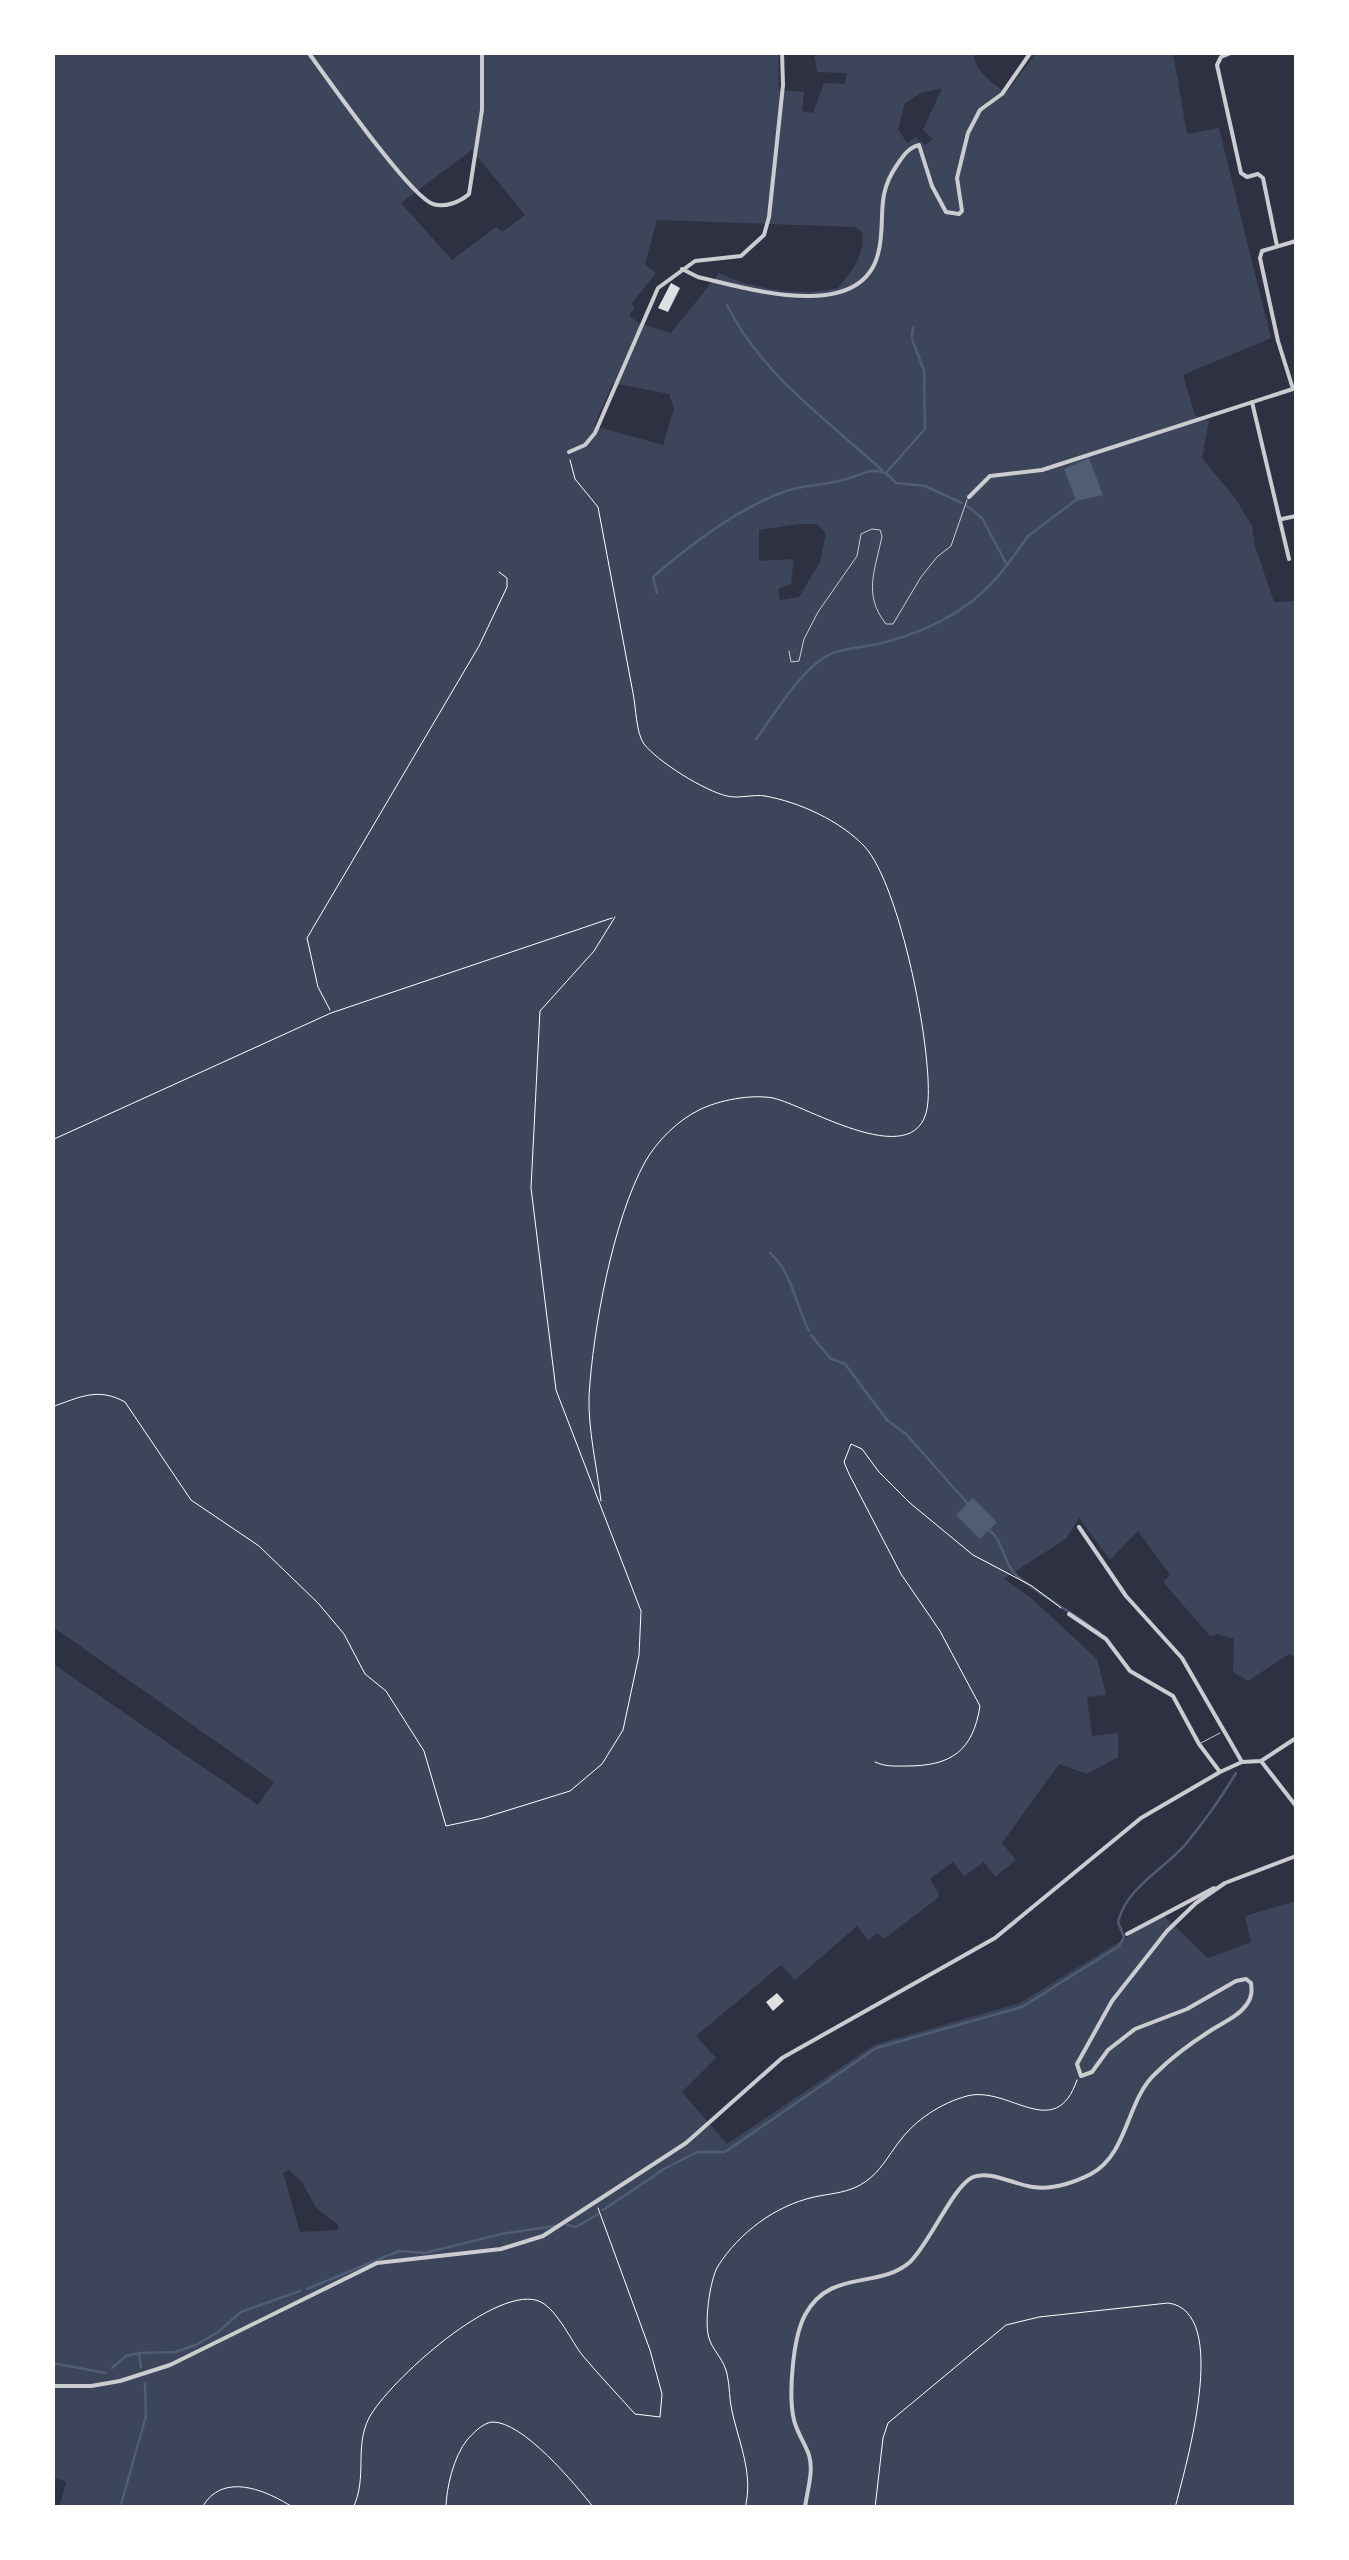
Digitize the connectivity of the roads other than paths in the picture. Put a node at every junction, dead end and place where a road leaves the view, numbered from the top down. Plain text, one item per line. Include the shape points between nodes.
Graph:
1 (308, 52) edge
2 (482, 52) edge
3 (782, 52) edge
4 (1031, 52) edge
5 (1233, 52) edge
6 (1296, 241) edge
7 (1277, 246) junction
8 (682, 270) junction
9 (1295, 389) edge
10 (1252, 402) junction
11 (569, 452) road end
12 (969, 497) joint
13 (1296, 516) edge
14 (1282, 518) junction
15 (1289, 559) dead end
16 (789, 652) dead end
17 (1079, 1527) dead end
18 (1069, 1614) road end
19 (1223, 1731) junction
20 (1296, 1738) edge
21 (1199, 1744) junction
22 (1260, 1761) junction
23 (1242, 1762) junction
24 (1220, 1772) junction
25 (1296, 1806) edge
26 (1296, 1856) edge
27 (1214, 1888) junction
28 (1127, 1934) dead end
29 (52, 2386) edge
30 (805, 2508) edge

1 - 2 street via 421,197 438,206 470,194
3 - 8 street via 764,234 741,256 695,261
4 - 8 street via 968,133 957,178 959,214 946,212 937,198 918,145 904,156 886,182 879,251 859,283 808,297
5 - 7 street via 1218,60 1241,173 1263,178
6 - 7 street
7 - 9 street via 1262,250 1260,258
8 - 11 street via 658,288 595,433
9 - 10 street
10 - 12 street via 1042,470 1001,472
10 - 14 street
12 - 16 lane via 951,546 921,577 893,624 886,624 873,603 882,536 872,529 862,534 857,556 818,612 799,661 791,662
13 - 14 street
14 - 15 street
17 - 19 street via 1126,1596 1182,1658
18 - 21 street via 1106,1640 1130,1671 1174,1696
19 - 21 lane
19 - 23 street
20 - 22 street
21 - 24 street
22 - 23 street
22 - 25 street
23 - 24 street
24 - 29 street via 1132,1824 987,1944 782,2058 686,2143 543,2236 521,2245 377,2262 145,2374
26 - 27 street
27 - 28 street
27 - 30 street via 1167,1931 1112,2001 1078,2064 1079,2075 1092,2072 1135,2029 1236,1980 1251,1983 1249,2001 1150,2077 1106,2163 1058,2187 975,2176 908,2263 841,2283 810,2306 796,2347 792,2414 809,2455

